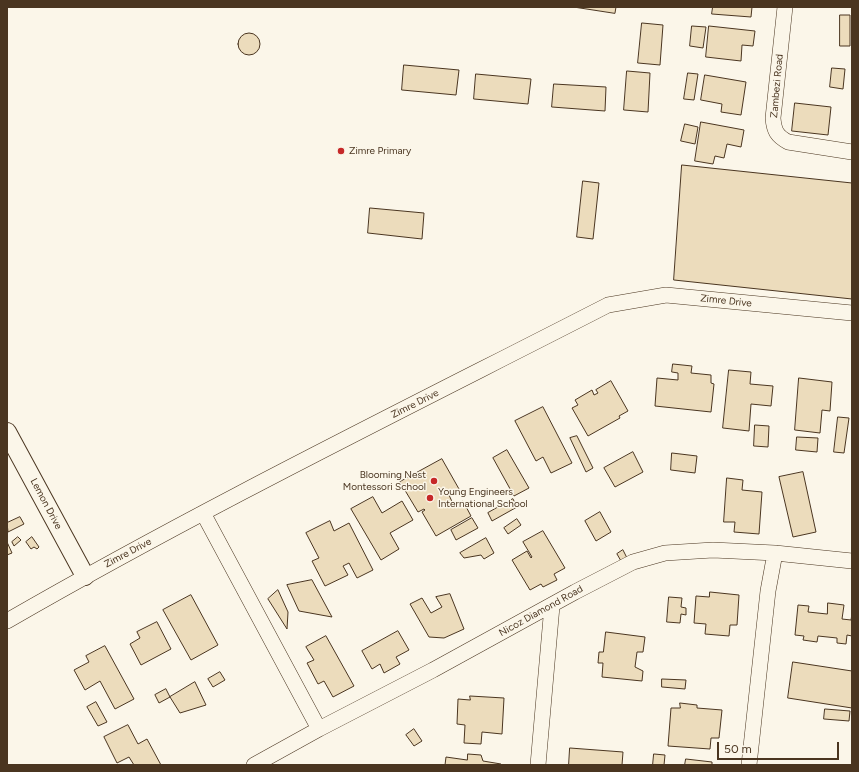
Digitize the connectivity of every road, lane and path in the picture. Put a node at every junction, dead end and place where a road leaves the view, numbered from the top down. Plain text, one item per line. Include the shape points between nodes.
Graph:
1 (785, 7) edge
2 (852, 152) edge
3 (852, 314) edge
4 (7, 432) edge
5 (203, 513) junction
6 (776, 553) junction
7 (852, 561) edge
8 (85, 576) junction
9 (552, 606) junction
10 (7, 621) edge
11 (319, 729) junction
12 (254, 765) edge
13 (538, 765) edge
14 (749, 765) edge

1 - 2 street, Zambezi Road via 774,127 779,137 788,142
3 - 5 street, Zimre Drive via 666,295 608,305
4 - 8 street, Lemon Drive
5 - 8 street, Zimre Drive
5 - 11 street
6 - 7 street, Nicoz Diamond Road
6 - 9 street, Nicoz Diamond Road via 713,550 665,553 633,562
6 - 14 street via 768,591
8 - 10 street, Zimre Drive
9 - 11 street, Nicoz Diamond Road
9 - 13 street
11 - 12 street, Nicoz Diamond Road

